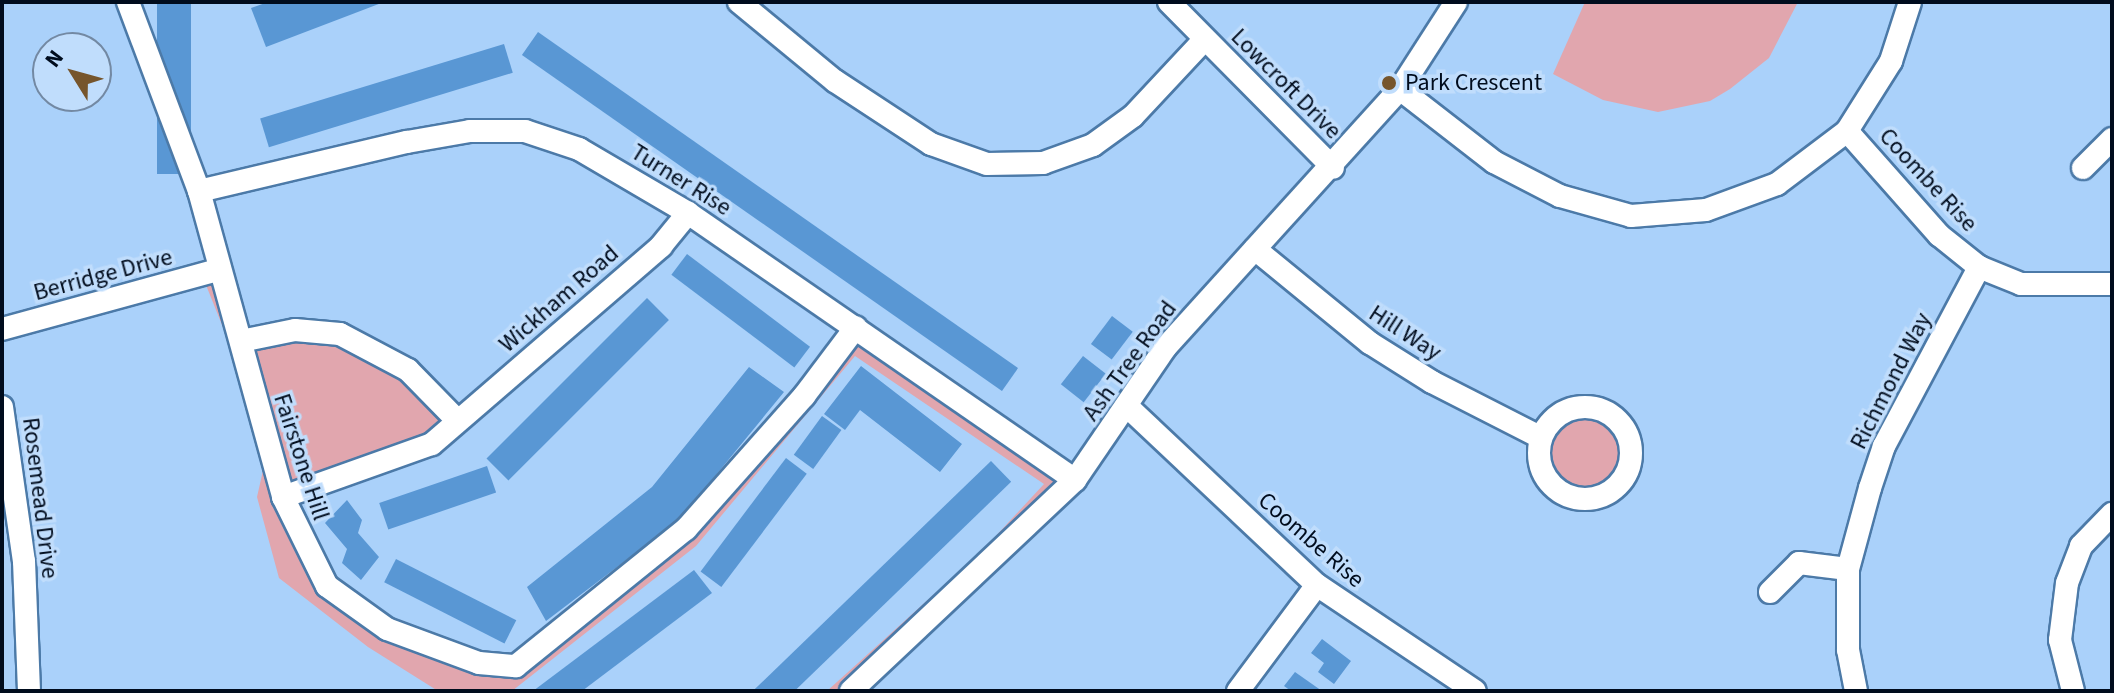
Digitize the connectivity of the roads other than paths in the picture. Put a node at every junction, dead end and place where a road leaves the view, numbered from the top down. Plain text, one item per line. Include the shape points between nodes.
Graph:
1 (128, 2) edge
2 (739, 2) edge
3 (1169, 2) edge
4 (1456, 2) edge
5 (1910, 2) edge
6 (1205, 39) junction
7 (1400, 89) junction
8 (1847, 131) junction
9 (2110, 145) edge
10 (1333, 168) junction
11 (2083, 168) dead end
12 (199, 191) junction
13 (688, 213) junction
14 (1255, 249) junction
15 (1979, 267) junction
16 (217, 270) junction
17 (2112, 284) edge
18 (856, 327) junction
19 (2, 329) edge
20 (241, 341) junction
21 (2, 407) edge
22 (1129, 408) junction
23 (458, 421) junction
24 (1540, 437) junction
25 (1075, 480) junction
26 (283, 497) junction
27 (2112, 514) edge
28 (13, 562) edge
29 (1848, 569) junction
30 (1317, 585) junction
31 (1770, 592) dead end
32 (29, 691) edge
33 (851, 691) edge
34 (1238, 691) edge
35 (1475, 691) edge
36 (1856, 691) edge
37 (2073, 691) edge

1 - 12 street, Fairstone Hill
2 - 6 street via 835,81 919,136 987,164 1043,163 1093,145 1133,116
3 - 6 street, Lowcroft Drive
4 - 7 street, Ash Tree Road
5 - 8 street via 1891,61
6 - 10 street, Lowcroft Drive
7 - 8 street via 1527,181 1631,216 1706,210 1743,199 1788,177
7 - 10 street, Ash Tree Road
8 - 15 street, Coombe Rise via 1939,235
9 - 11 street
10 - 14 street, Ash Tree Road
12 - 13 street, Turner Rise via 407,142 470,131 525,131 579,149
12 - 16 street, Fairstone Hill
13 - 18 street, Turner Rise
13 - 23 street, Wickham Road via 661,246
14 - 22 street, Ash Tree Road via 1165,348
14 - 24 street, Hill Way via 1370,343 1432,382
15 - 17 street, Coombe Rise via 2021,284
15 - 29 street, Richmond Way via 1884,446
16 - 19 street, Berridge Drive
16 - 20 street, Fairstone Hill
18 - 25 street, Turner Rise
18 - 26 street, Fairstone Hill via 804,396 686,529 516,666 479,663 387,629 327,586
20 - 23 street via 295,330 340,334 408,370
20 - 26 street, Fairstone Hill
21 - 28 street, Rosemead Drive
22 - 25 street, Ash Tree Road
22 - 30 street, Coombe Rise
23 - 26 street, Wickham Road via 432,444
24 - 24 street via 1563,413 1592,407 1618,421 1630,447 1630,462 1614,488 1586,499 1571,497 1546,479
25 - 33 street, Ash Tree Road
27 - 37 street via 2081,546 2067,583 2060,640
28 - 32 street, Rosemead Drive
29 - 31 street via 1799,563
29 - 36 street, Richmond Way via 1848,650
30 - 34 street
30 - 35 street, Coombe Rise

